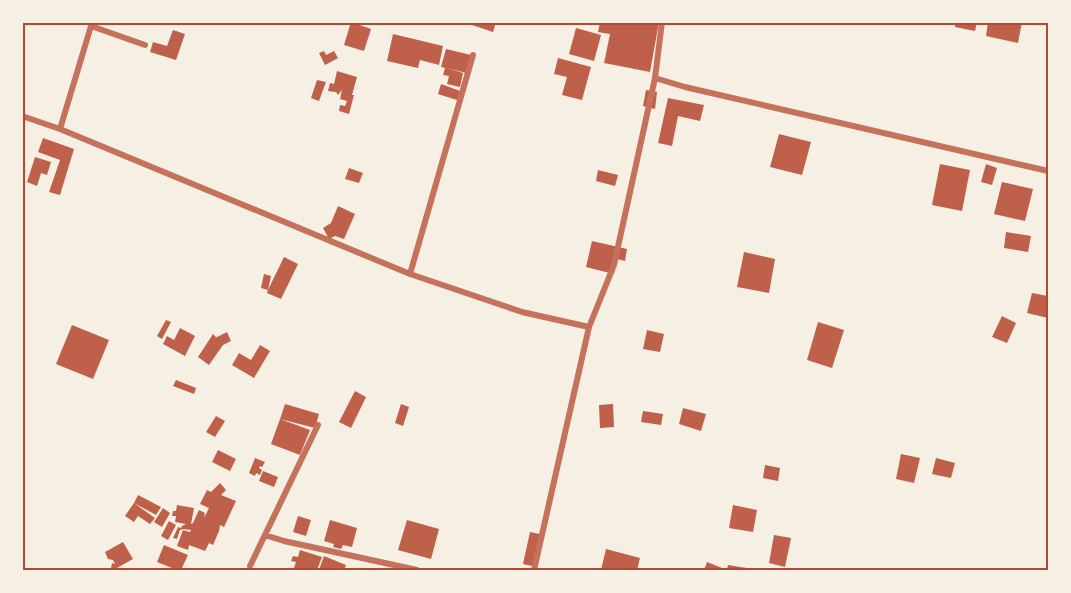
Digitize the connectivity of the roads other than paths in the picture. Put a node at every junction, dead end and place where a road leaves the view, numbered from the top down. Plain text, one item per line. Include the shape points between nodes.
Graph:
1 (662, 22) edge
2 (145, 45) dead end
3 (472, 55) dead end
4 (655, 78) junction
5 (22, 116) edge
6 (60, 129) junction
7 (1048, 171) edge
8 (410, 274) junction
9 (588, 327) junction
10 (318, 425) dead end
11 (265, 535) junction
12 (250, 566) dead end
13 (417, 570) edge
14 (534, 570) edge

1 - 4 street
2 - 6 street via 91,26
3 - 8 street
4 - 7 street
4 - 9 street via 614,265
5 - 6 street
6 - 8 street
8 - 9 street via 522,312
9 - 14 street
10 - 11 street
11 - 12 street
11 - 13 street

